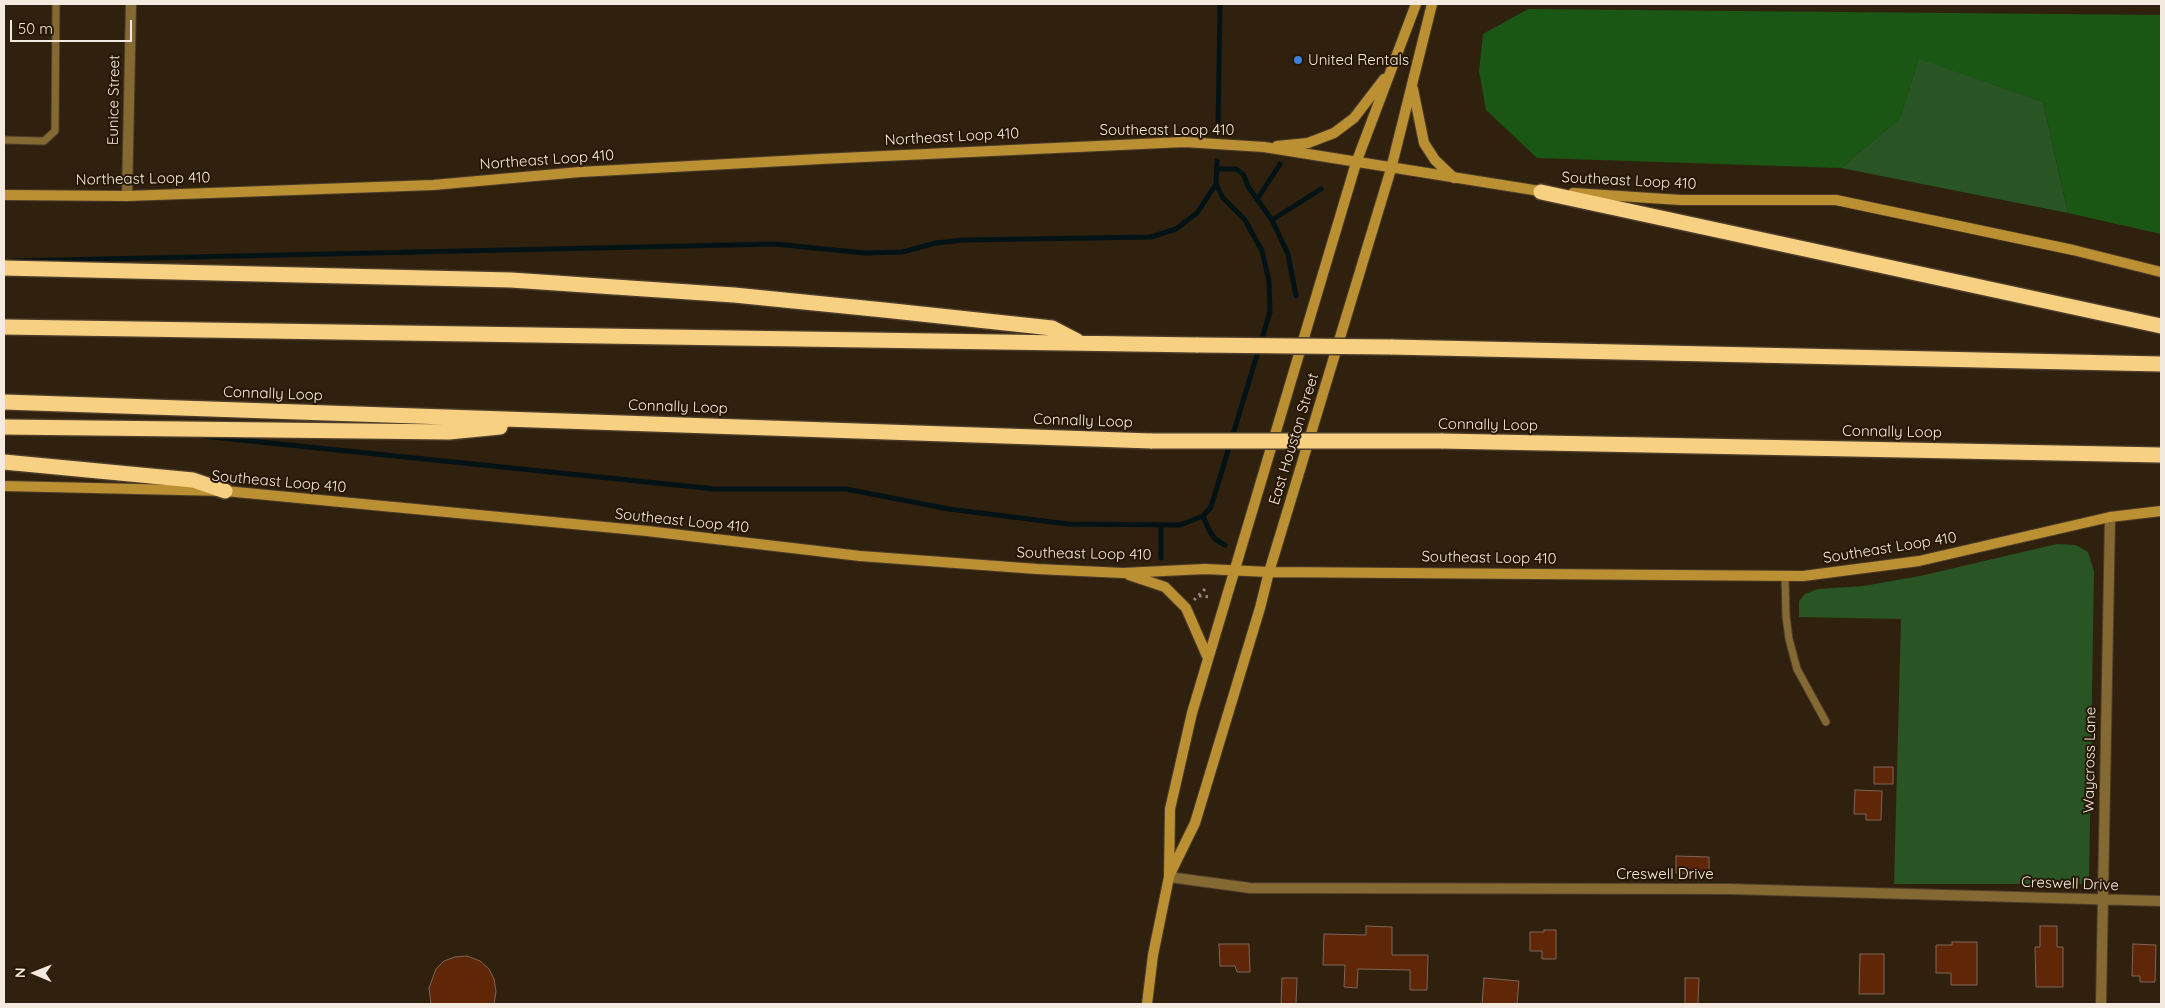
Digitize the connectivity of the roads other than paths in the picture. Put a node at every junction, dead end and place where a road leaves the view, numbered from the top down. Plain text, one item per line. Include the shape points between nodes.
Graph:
1 (56, 4) edge
2 (130, 4) edge
3 (1416, 4) edge
4 (1432, 4) edge
5 (1392, 68) junction
6 (1412, 85) junction
7 (4, 140) edge
8 (1092, 145) joint
9 (1264, 147) junction
10 (1356, 163) junction
11 (1392, 169) junction
12 (1454, 178) junction
13 (1541, 192) junction
14 (4, 195) edge
15 (127, 196) junction
16 (4, 268) edge
17 (2161, 272) edge
18 (2161, 326) edge
19 (4, 327) edge
20 (1080, 343) junction
21 (2161, 364) edge
22 (4, 402) edge
23 (564, 421) junction
24 (4, 427) edge
25 (2161, 455) edge
26 (4, 462) edge
27 (4, 486) edge
28 (225, 491) junction
29 (2161, 511) edge
30 (2110, 517) junction
31 (1234, 570) junction
32 (1269, 572) junction
33 (1123, 573) junction
34 (1785, 576) junction
35 (1207, 656) junction
36 (1826, 722) dead end
37 (1169, 877) junction
38 (2103, 900) junction
39 (2161, 901) edge
40 (1147, 1004) edge
41 (2101, 1004) edge

1 - 7 lane via 55,131 44,141
2 - 15 street, Eunice Street
3 - 5 main road, East Houston Street
4 - 6 main road, East Houston Street
5 - 9 main road via 1354,118 1334,132 1308,143
5 - 10 main road, East Houston Street
6 - 11 main road, East Houston Street
6 - 12 main road via 1424,143
8 - 9 main road, Southeast Loop 410 via 1184,142
8 - 15 main road, Northeast Loop 410 via 580,172 433,184
9 - 10 main road, Southeast Loop 410
10 - 11 main road, Southeast Loop 410
10 - 31 main road, East Houston Street
11 - 12 main road, Southeast Loop 410
11 - 32 main road, East Houston Street
12 - 13 main road, Southeast Loop 410
13 - 17 main road, Southeast Loop 410 via 1681,200 1836,200
13 - 18 highway
14 - 15 main road, Northeast Loop 410
16 - 20 highway via 382,275 734,295 1052,328
19 - 20 highway
20 - 21 highway, bridge
22 - 23 highway, Connally Loop
23 - 24 highway via 449,432
23 - 25 highway, Connally Loop, bridge via 1152,441 1440,441
26 - 28 highway via 193,480
27 - 28 main road, Southeast Loop 410
28 - 33 main road, Southeast Loop 410 via 647,531 860,556 1037,570
29 - 30 main road, Southeast Loop 410
30 - 34 main road, Southeast Loop 410 via 1919,561 1850,572
30 - 38 street, Waycross Lane
31 - 32 main road, Southeast Loop 410
31 - 33 main road, Southeast Loop 410
31 - 35 main road, East Houston Street
32 - 34 main road, Southeast Loop 410
32 - 37 main road, East Houston Street via 1194,823
33 - 35 main road via 1164,587 1186,608
34 - 36 lane via 1786,616 1797,669
35 - 37 main road, East Houston Street via 1170,809
37 - 38 street, Creswell Drive via 1250,888 1730,889
37 - 40 main road, East Houston Street
38 - 39 street, Creswell Drive
38 - 41 street, Waycross Lane

